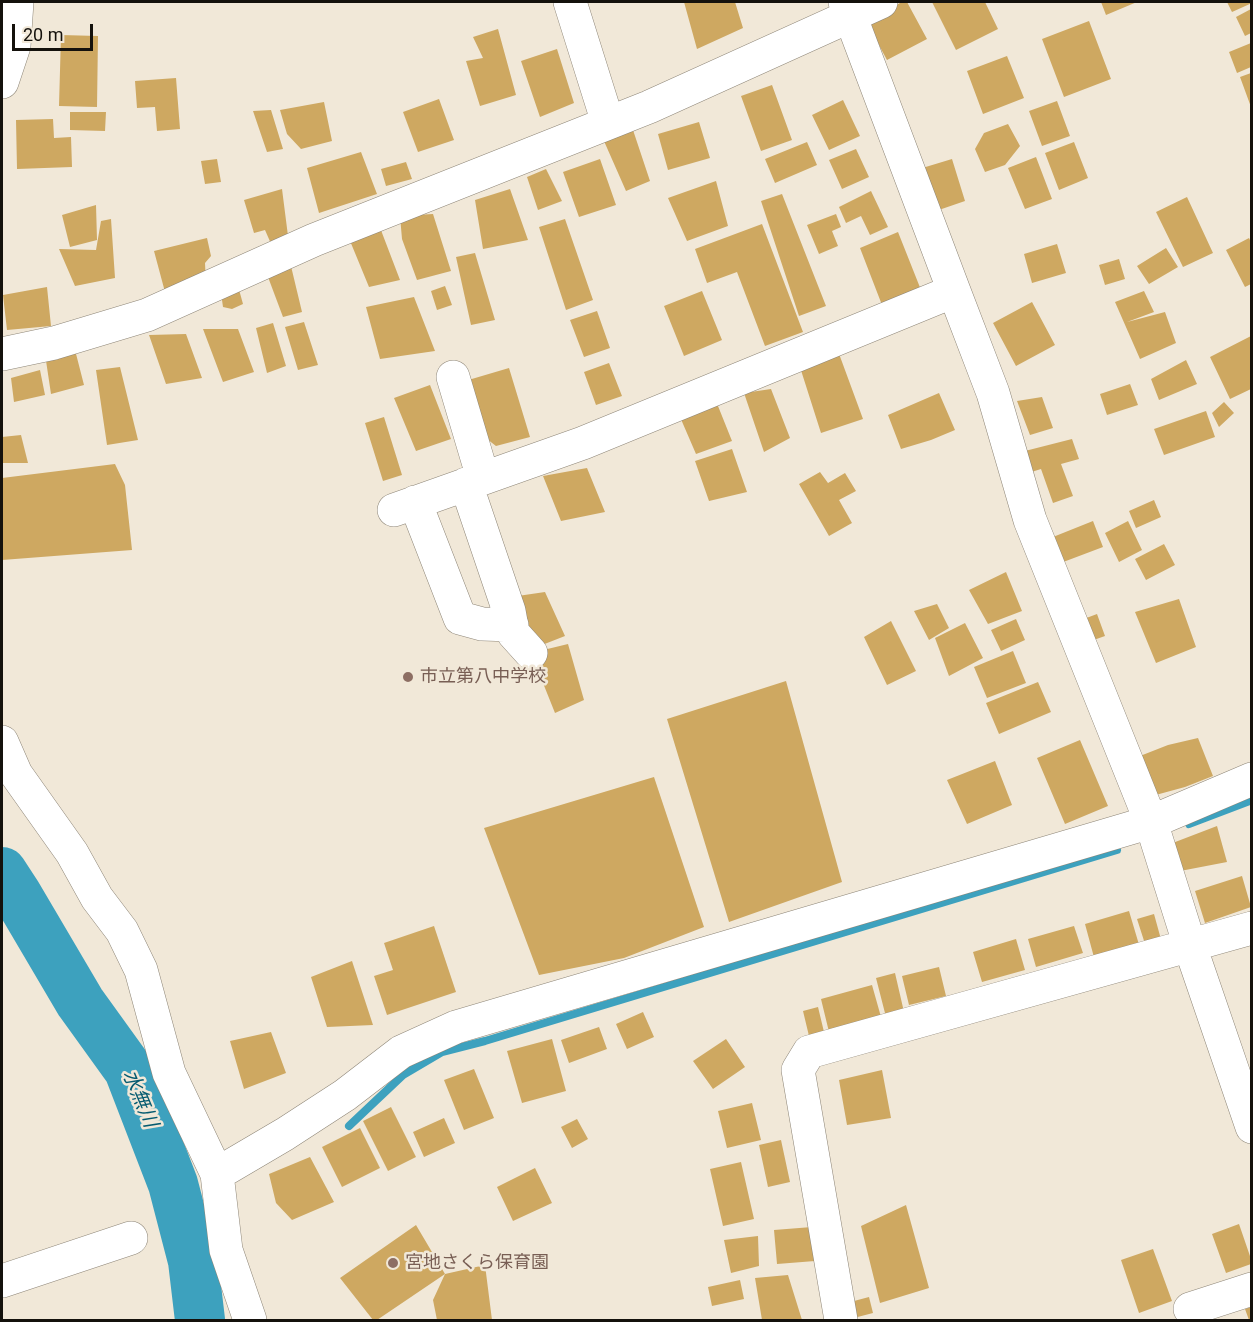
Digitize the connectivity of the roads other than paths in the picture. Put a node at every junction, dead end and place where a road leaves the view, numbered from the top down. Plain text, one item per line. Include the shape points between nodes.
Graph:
1 (17, 2) edge
2 (570, 2) edge
3 (881, 2) edge
4 (848, 9) edge
5 (2, 82) edge
6 (608, 123) junction
7 (954, 291) junction
8 (2, 354) edge
9 (453, 377) dead end
10 (474, 481) junction
11 (512, 625) junction
12 (531, 652) dead end
13 (2, 742) edge
14 (1251, 779) edge
15 (1150, 822) junction
16 (1251, 928) edge
17 (1190, 946) junction
18 (1251, 1128) edge
19 (217, 1174) junction
20 (131, 1238) dead end
21 (2, 1281) edge
22 (1251, 1289) edge
23 (1190, 1309) dead end
24 (250, 1320) edge
25 (841, 1320) edge

1 - 5 street via 14,46
2 - 6 street
3 - 4 street
4 - 6 street via 649,107
4 - 7 street
6 - 8 street via 314,240 147,315
7 - 10 street via 583,443
7 - 15 street via 993,393 1030,520
9 - 10 street
10 - 11 street
10 - 11 street via 404,506 460,618 482,624
11 - 12 street via 513,633
13 - 19 street via 16,774 122,931 141,970 169,1073
14 - 15 street
15 - 17 street
15 - 19 street via 456,1027 401,1052 345,1095
16 - 17 street
17 - 18 street
17 - 25 street via 810,1052 798,1070
19 - 24 street via 225,1250
20 - 21 street
22 - 23 street

